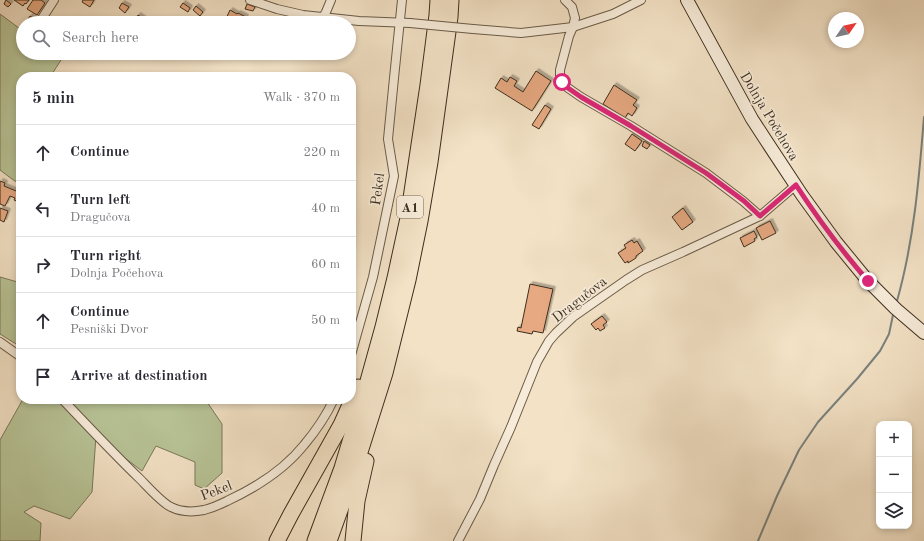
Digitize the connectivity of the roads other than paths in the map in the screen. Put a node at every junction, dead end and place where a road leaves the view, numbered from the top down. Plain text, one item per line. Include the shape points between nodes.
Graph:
1 (54, 0) edge
2 (250, 0) edge
3 (331, 0) edge
4 (402, 0) edge
5 (438, 0) edge
6 (451, 0) edge
7 (565, 0) edge
8 (641, 0) edge
9 (688, 0) edge
10 (44, 16) edge
11 (317, 16) edge
12 (324, 16) edge
13 (356, 21) edge
14 (400, 23) junction
15 (573, 27) junction
16 (796, 185) junction
17 (760, 216) junction
18 (383, 327) junction
19 (924, 333) edge
20 (356, 337) edge
21 (0, 342) edge
22 (16, 353) edge
23 (385, 373) junction
24 (356, 393) edge
25 (67, 404) edge
26 (332, 404) edge
27 (351, 404) edge
28 (277, 541) edge
29 (315, 541) edge
30 (329, 541) edge
31 (353, 541) edge
32 (458, 541) edge

1 - 10 street
2 - 11 street via 277,9
3 - 12 street
4 - 14 street, Pekel
5 - 18 highway, A1 via 408,218
6 - 23 highway, A1 via 424,199 408,280
7 - 15 street via 572,7 575,18
8 - 15 street via 613,14
9 - 16 main road, Dolnja Počehova via 749,113
13 - 14 street
14 - 15 street, bridge via 521,33
14 - 20 street, Pekel via 388,139 394,176 373,277
15 - 17 street via 560,70 562,82 581,97 706,173
16 - 17 street, Dragučova
16 - 19 main road, Dolnja Počehova via 850,261 896,309
17 - 32 street, Dragučova via 642,270 573,317 556,333 537,362 480,499
18 - 24 highway via 374,340
18 - 29 highway, A1 via 342,468
21 - 22 street
23 - 30 highway, A1
23 - 31 highway via 387,387 363,472
25 - 26 street, Pekel via 156,495 170,507 188,511 214,507 243,494 280,469 304,445
27 - 28 highway

